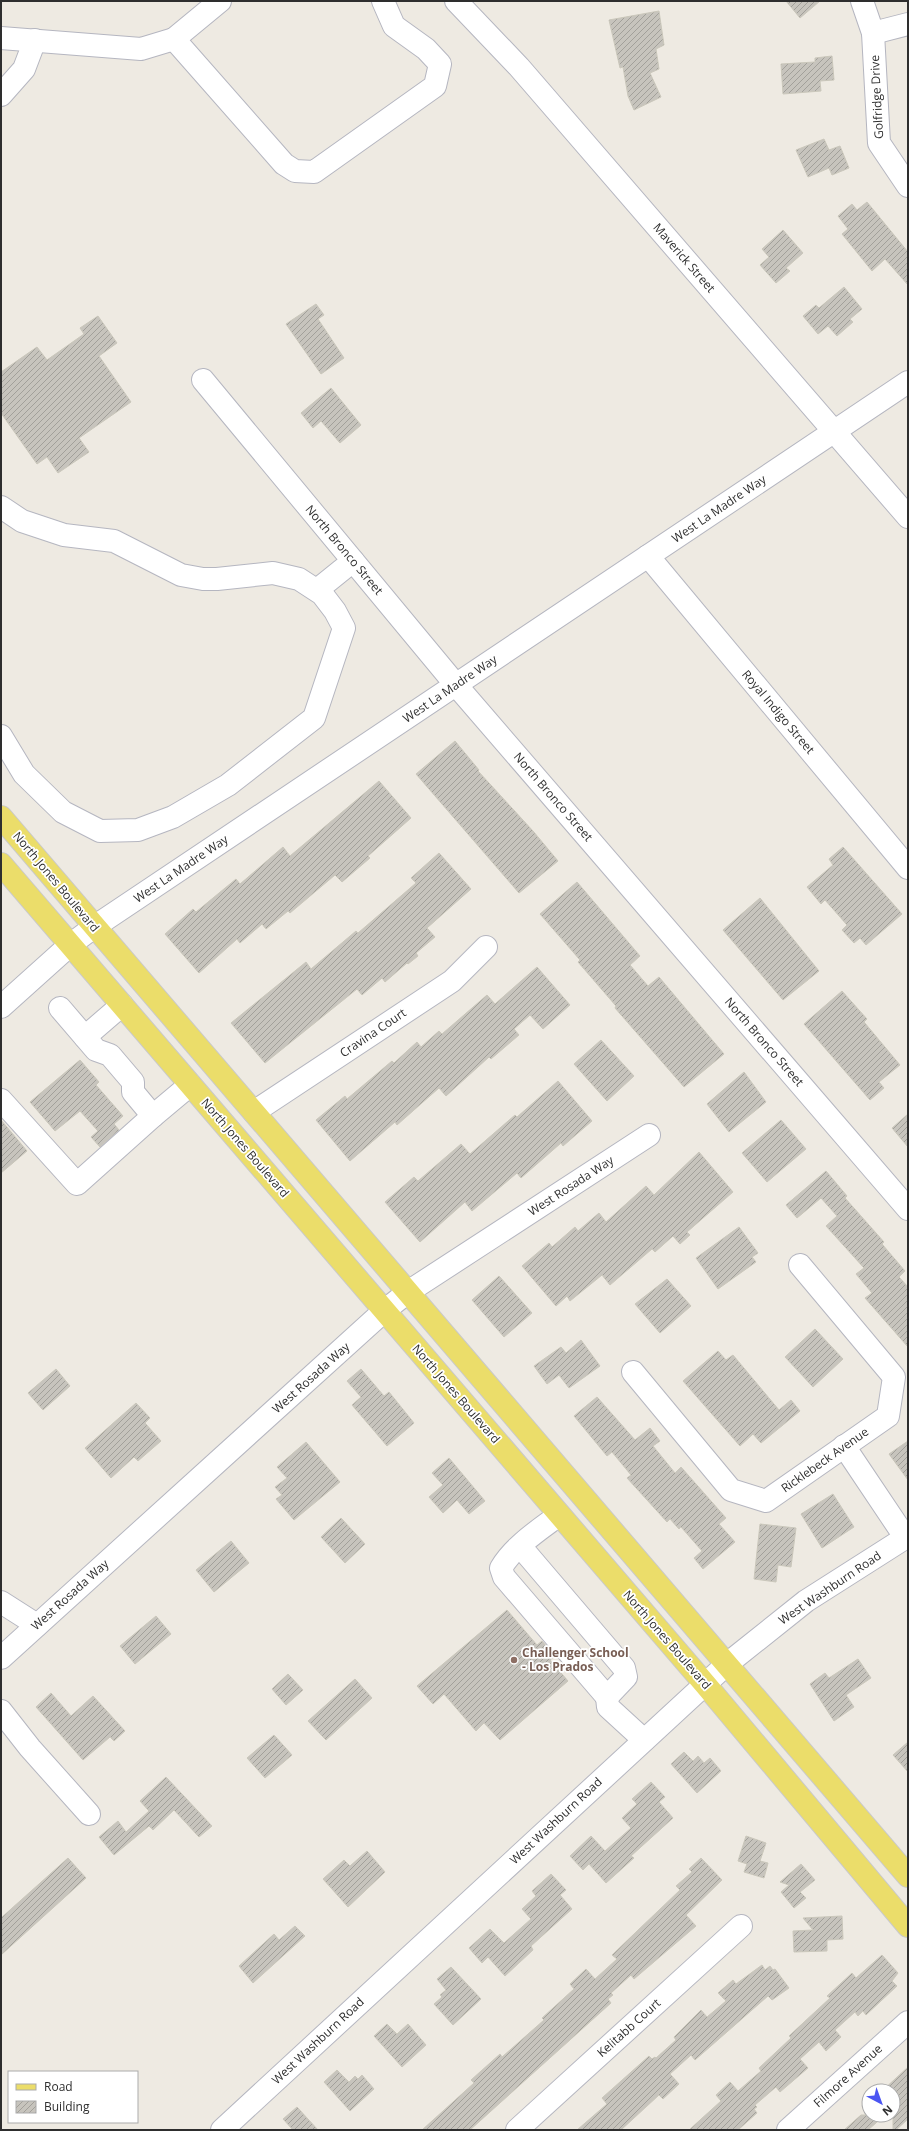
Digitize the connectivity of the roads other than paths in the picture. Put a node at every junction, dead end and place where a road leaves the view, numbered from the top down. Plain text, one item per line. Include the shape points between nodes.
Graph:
1 (220, 1) edge
2 (383, 1) edge
3 (456, 1) edge
4 (862, 1) edge
5 (908, 24) edge
6 (873, 33) junction
7 (1, 38) edge
8 (174, 39) junction
9 (35, 40) junction
10 (1, 95) edge
11 (908, 186) edge
12 (203, 380) dead end
13 (908, 382) edge
14 (835, 431) junction
15 (1, 507) edge
16 (908, 517) edge
17 (648, 556) junction
18 (353, 561) junction
19 (317, 590) junction
20 (456, 685) junction
21 (1, 736) edge
22 (1, 817) edge
23 (1, 864) edge
24 (908, 868) edge
25 (94, 927) junction
26 (70, 945) junction
27 (486, 947) dead end
28 (122, 1005) junction
29 (1, 1007) edge
30 (60, 1008) dead end
31 (85, 1037) junction
32 (190, 1084) junction
33 (1, 1100) edge
34 (254, 1112) junction
35 (153, 1116) junction
36 (649, 1135) dead end
37 (908, 1209) edge
38 (800, 1265) dead end
39 (408, 1292) junction
40 (384, 1311) junction
41 (633, 1372) dead end
42 (844, 1446) junction
43 (559, 1515) junction
44 (907, 1536) edge
45 (520, 1546) junction
46 (1, 1602) edge
47 (37, 1625) junction
48 (1, 1658) edge
49 (727, 1664) junction
50 (705, 1684) junction
51 (607, 1697) junction
52 (1, 1711) edge
53 (644, 1740) junction
54 (89, 1814) dead end
55 (908, 1876) edge
56 (741, 1926) dead end
57 (908, 1926) edge
58 (908, 2022) edge
59 (222, 2130) edge
60 (517, 2130) edge
61 (788, 2130) edge

1 - 8 street
2 - 8 street via 394,26 426,49 440,64 435,86 314,172 295,171 284,164
3 - 14 street, Maverick Street via 524,73
4 - 6 street, Golfridge Drive
5 - 6 street
6 - 11 street, Golfridge Drive via 879,143
7 - 9 street
8 - 9 street via 141,49
9 - 10 street via 24,69
12 - 18 street, North Bronco Street
13 - 14 street, West La Madre Way
14 - 16 street, Maverick Street
14 - 17 street, West La Madre Way
15 - 19 street via 22,521 64,535 114,541 181,575 202,580 273,573 299,579
17 - 20 street, West La Madre Way
17 - 24 street, Royal Indigo Street
18 - 19 street
18 - 20 street, North Bronco Street
19 - 21 street via 335,610 344,628 314,718 228,785 173,817 138,830 100,831 64,812 24,774
20 - 25 street, West La Madre Way
20 - 37 street, North Bronco Street
22 - 25 main road, North Jones Boulevard
23 - 26 main road, North Jones Boulevard
25 - 26 street, West La Madre Way
25 - 34 main road, North Jones Boulevard
26 - 28 main road, North Jones Boulevard
26 - 29 street, West La Madre Way
27 - 34 street, Cravina Court via 452,981
28 - 31 street
28 - 32 main road, North Jones Boulevard
30 - 31 street
31 - 35 street via 96,1050 110,1055 133,1082 133,1092
32 - 35 street
32 - 40 main road, North Jones Boulevard
33 - 35 street via 77,1184
34 - 39 main road, North Jones Boulevard
36 - 39 street, West Rosada Way
38 - 42 street, Ricklebeck Avenue via 894,1377 888,1416
39 - 40 street, West Rosada Way
39 - 49 main road, North Jones Boulevard
40 - 43 main road, North Jones Boulevard
40 - 47 street, West Rosada Way
41 - 42 street, Ricklebeck Avenue via 731,1490 766,1500
42 - 44 street
43 - 45 street
43 - 50 main road, North Jones Boulevard
44 - 49 street, West Washburn Road via 806,1601
45 - 51 street via 501,1568 504,1577
45 - 51 street via 624,1668 626,1677
46 - 47 street
47 - 48 street, West Rosada Way
49 - 50 street, West Washburn Road
49 - 55 main road, North Jones Boulevard
50 - 53 street, West Washburn Road
50 - 57 main road, North Jones Boulevard
51 - 53 street via 608,1707
52 - 54 street
53 - 59 street, West Washburn Road
56 - 60 street, Kelitabb Court
58 - 61 street, Filmore Avenue

